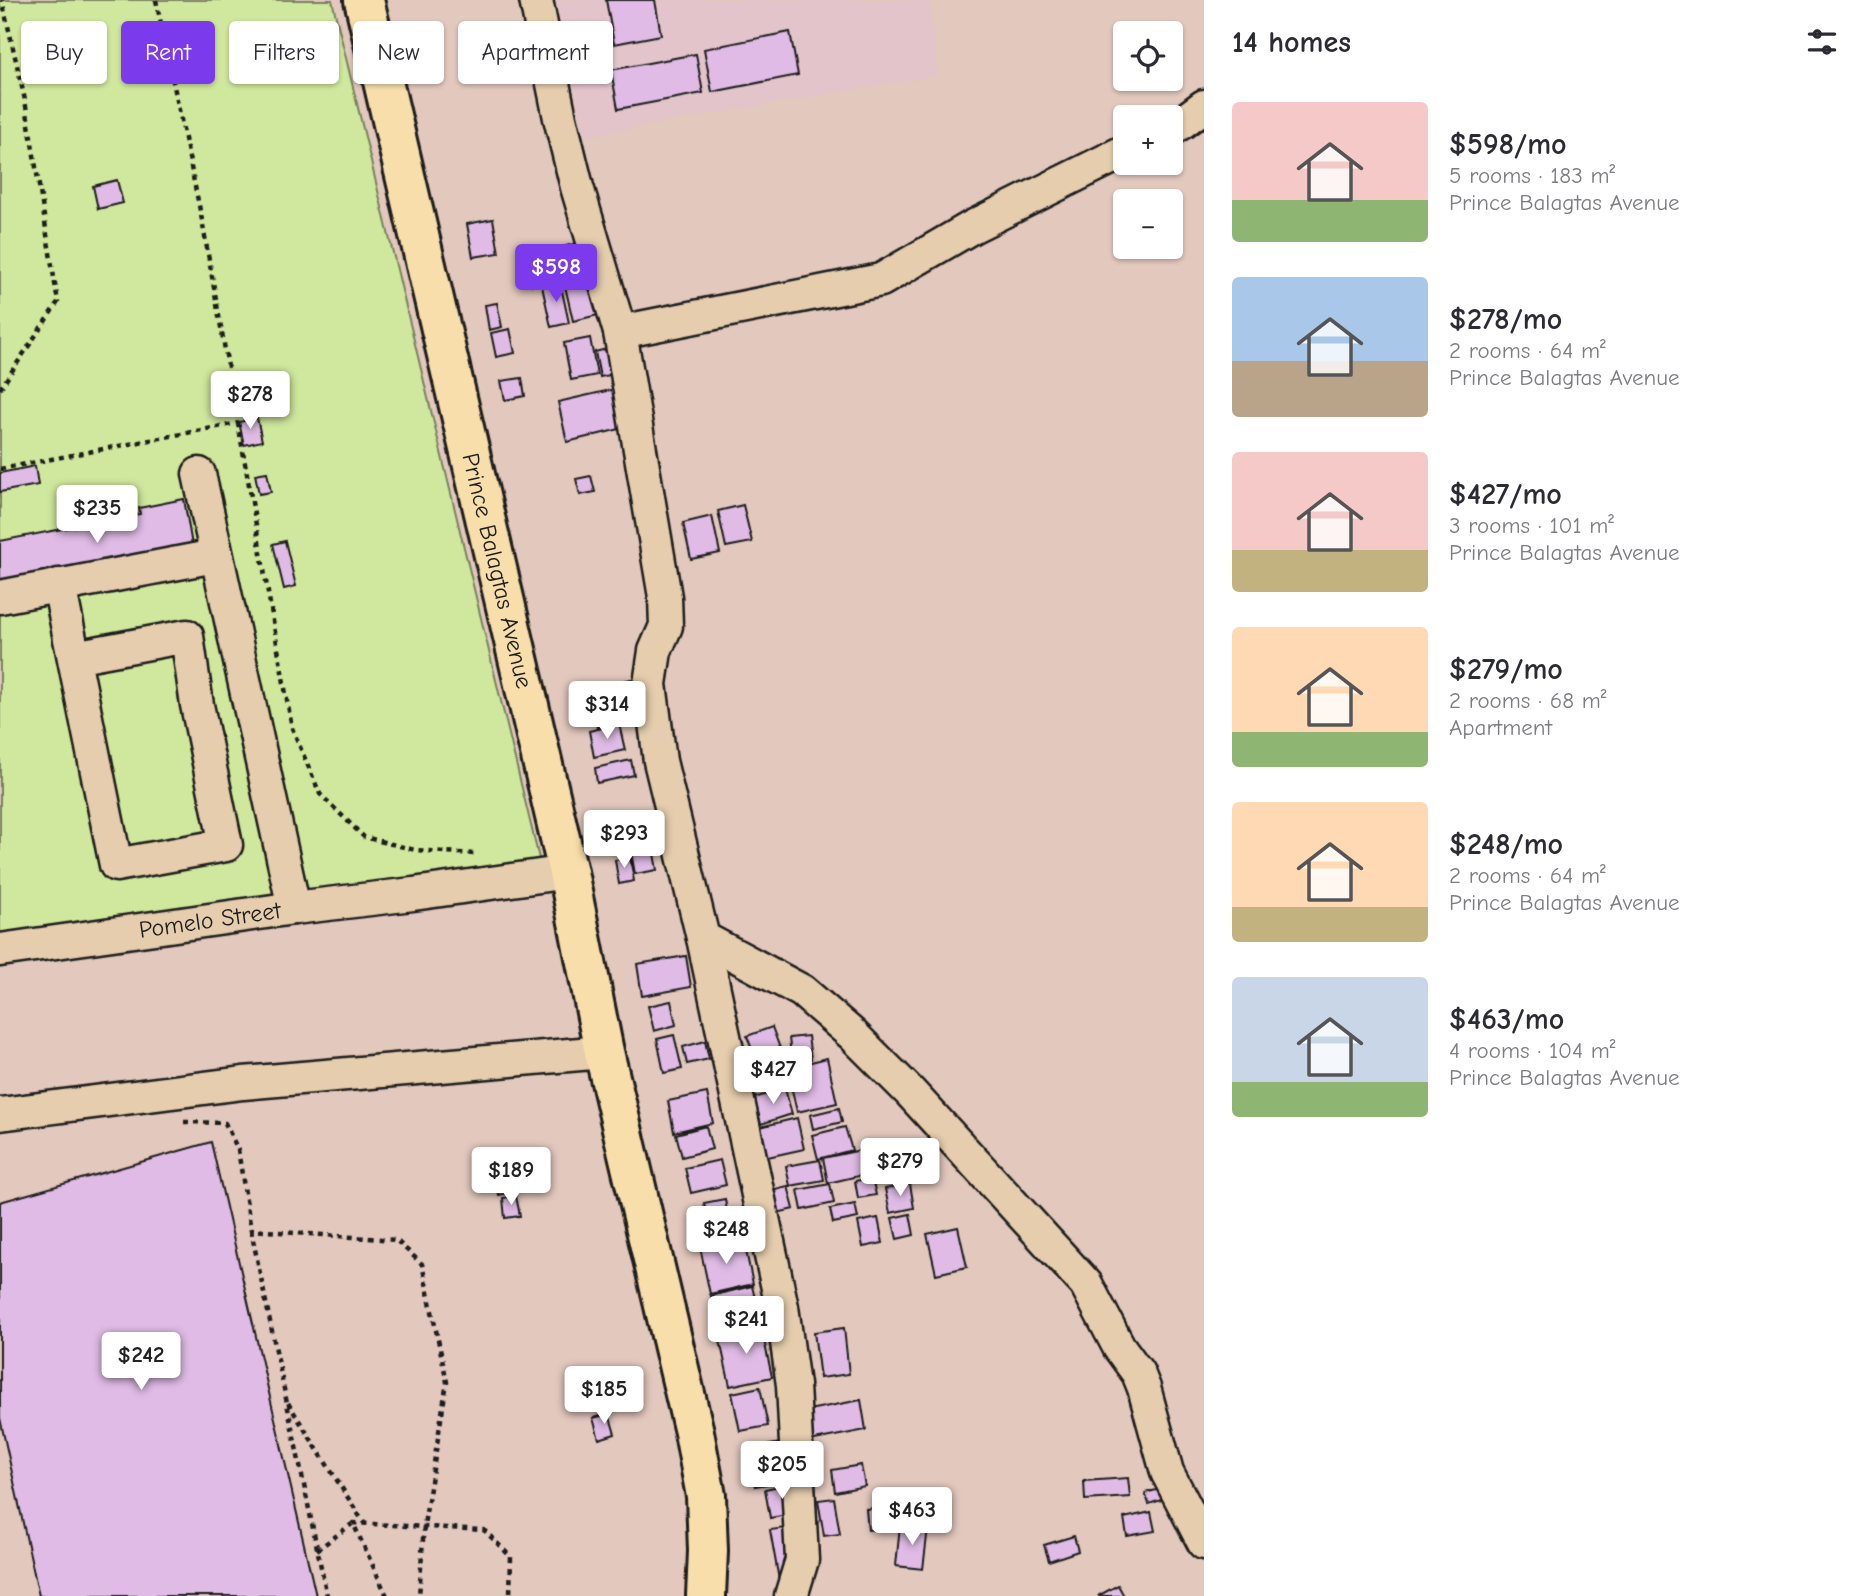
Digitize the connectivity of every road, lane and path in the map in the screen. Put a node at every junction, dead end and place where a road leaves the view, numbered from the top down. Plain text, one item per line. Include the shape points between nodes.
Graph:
1 (2, 0) edge
2 (156, 0) edge
3 (364, 0) edge
4 (536, 0) edge
5 (1204, 106) edge
6 (1183, 121) edge
7 (1113, 157) edge
8 (620, 331) junction
9 (0, 389) edge
10 (238, 422) junction
11 (0, 469) edge
12 (199, 474) dead end
13 (215, 556) junction
14 (59, 585) junction
15 (0, 597) edge
16 (74, 657) junction
17 (483, 857) dead end
18 (568, 872) junction
19 (294, 908) junction
20 (703, 938) junction
21 (0, 950) edge
22 (604, 1052) junction
23 (0, 1114) edge
24 (176, 1122) dead end
25 (251, 1230) junction
26 (286, 1400) junction
27 (353, 1523) junction
28 (364, 1524) junction
29 (424, 1525) junction
30 (1204, 1543) edge
31 (317, 1550) junction
32 (327, 1596) edge
33 (387, 1596) edge
34 (419, 1596) edge
35 (510, 1596) edge
36 (706, 1596) edge
37 (791, 1596) edge

1 - 9 path via 58,302
2 - 10 path
3 - 18 main road, Prince Balagtas Avenue
4 - 8 street via 577,187
5 - 6 street
7 - 8 street via 972,227 881,280
8 - 20 street via 665,597 666,626 655,651 650,684 660,761
10 - 11 path
10 - 17 path via 292,728 320,794 364,838 415,850
12 - 13 street
13 - 14 street
13 - 19 street
14 - 15 street
14 - 16 street
16 - 16 street via 116,865 226,845 187,636
18 - 19 street, Pomelo Street
18 - 22 main road, Prince Balagtas Avenue
19 - 21 street, Pomelo Street
20 - 30 street via 802,991 853,1035 1086,1284 1138,1373 1167,1472
20 - 37 street via 769,1240 793,1385 802,1560
22 - 23 street via 243,1083
22 - 36 main road, Prince Balagtas Avenue via 706,1496
24 - 25 path via 225,1124 238,1150
25 - 26 path
25 - 29 path via 396,1240 422,1264 447,1382
26 - 28 path
26 - 31 path
27 - 28 path
27 - 31 path
27 - 33 path
28 - 29 path
29 - 34 path
29 - 35 path via 484,1530 511,1557
31 - 32 path

